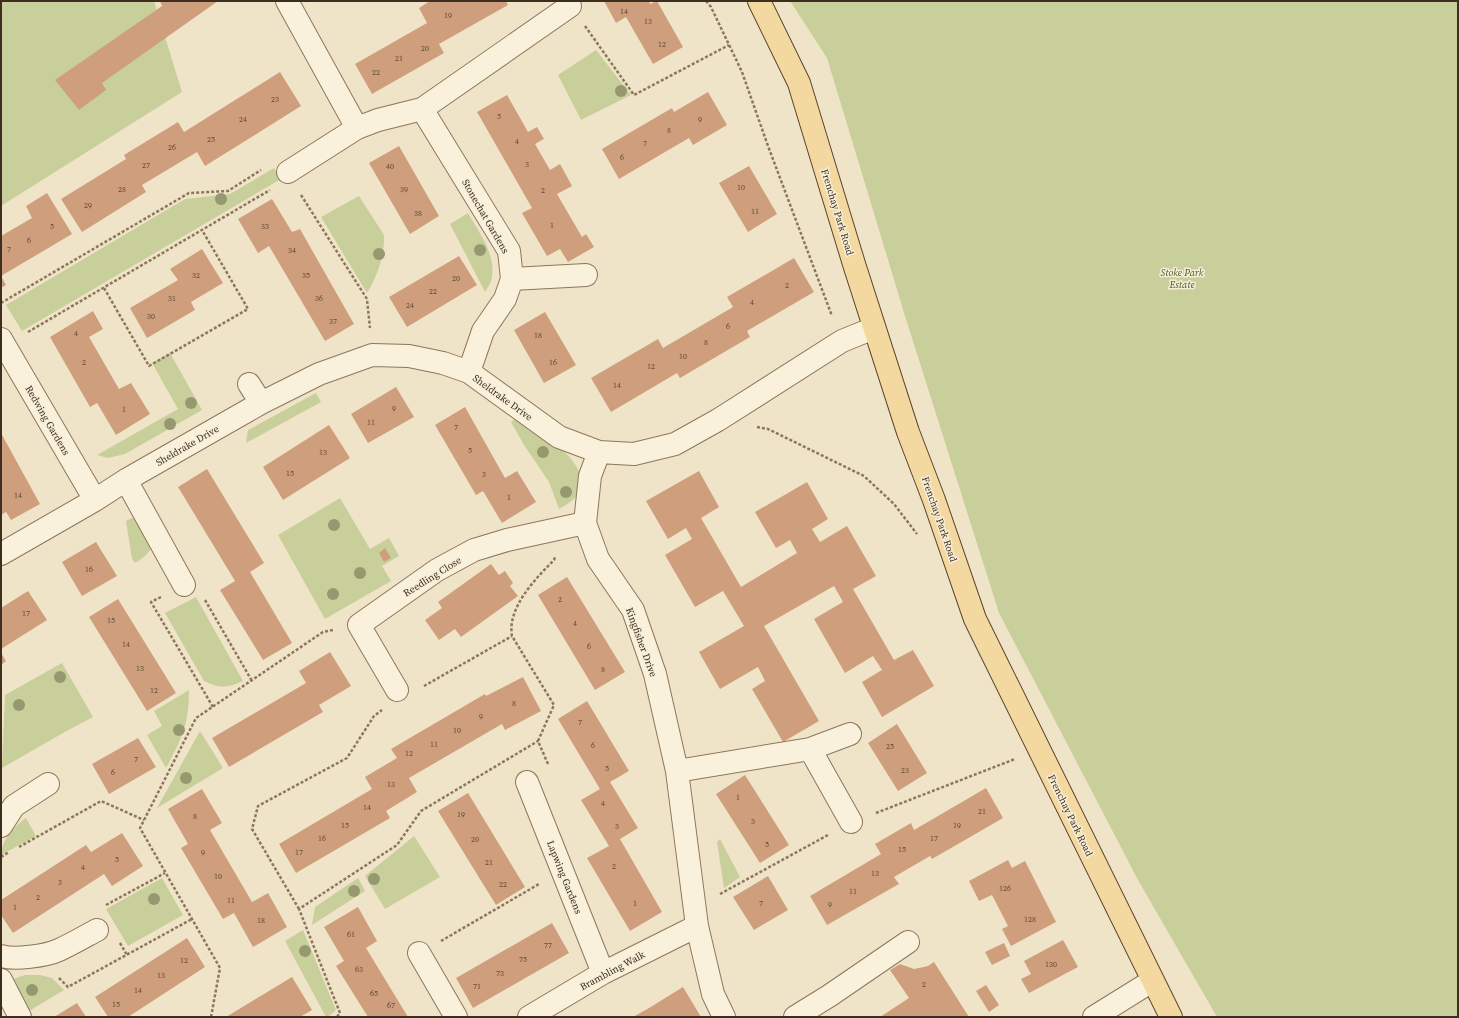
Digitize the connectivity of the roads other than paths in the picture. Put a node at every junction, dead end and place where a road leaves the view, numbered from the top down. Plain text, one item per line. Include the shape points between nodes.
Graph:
1 (287, 1) edge
2 (759, 1) edge
3 (570, 6) road end
4 (422, 110) junction
5 (357, 128) junction
6 (289, 175) road end
7 (586, 275) dead end
8 (512, 279) junction
9 (874, 328) junction
10 (3, 342) edge
11 (469, 372) junction
12 (249, 384) dead end
13 (261, 403) junction
14 (599, 452) junction
15 (126, 480) junction
16 (95, 500) junction
17 (576, 525) junction
18 (1, 554) edge
19 (184, 585) road end
20 (399, 694) road end
21 (850, 734) dead end
22 (810, 749) junction
23 (677, 771) junction
24 (48, 784) dead end
25 (530, 791) road end
26 (851, 822) dead end
27 (1, 826) edge
28 (698, 926) junction
29 (97, 930) dead end
30 (908, 942) dead end
31 (420, 953) road end
32 (1, 956) edge
33 (603, 973) junction
34 (1, 980) edge
35 (1152, 981) junction
36 (20, 1017) edge
37 (456, 1017) edge
38 (529, 1017) edge
39 (724, 1017) edge
40 (795, 1017) edge
41 (1094, 1017) edge
42 (1171, 1017) edge

1 - 5 street
2 - 9 main road, Frenchay Park Road via 799,83
3 - 4 street
4 - 5 street via 378,120
4 - 8 street, Stonechat Gardens via 509,251
5 - 6 street
7 - 8 street
8 - 11 street, Stonechat Gardens via 505,299 483,331
9 - 14 street, Sheldrake Drive via 842,341 718,420 675,444 634,454
9 - 35 main road, Frenchay Park Road via 908,432 976,620
10 - 16 street, Redwing Gardens
11 - 13 street, Sheldrake Drive via 409,356 372,354 319,374
11 - 14 street, Sheldrake Drive via 559,437
12 - 13 street
13 - 15 street, Sheldrake Drive
14 - 17 street, Kingfisher Drive
15 - 16 street, Sheldrake Drive
15 - 19 street
16 - 18 street, Sheldrake Drive
17 - 20 street, Reedling Close via 507,540 434,564 359,625
17 - 23 street, Kingfisher Drive via 633,610 655,674
21 - 22 street
22 - 23 street
22 - 26 street
23 - 28 street, Kingfisher Drive
24 - 27 street via 14,806
25 - 33 street, Lapwing Gardens
28 - 33 street, Brambling Walk
28 - 39 street, Kingfisher Drive via 713,994
29 - 32 street via 57,951 27,957
30 - 40 street
31 - 37 street
33 - 38 street, Brambling Walk
34 - 36 street
35 - 41 street
35 - 42 main road, Frenchay Park Road

